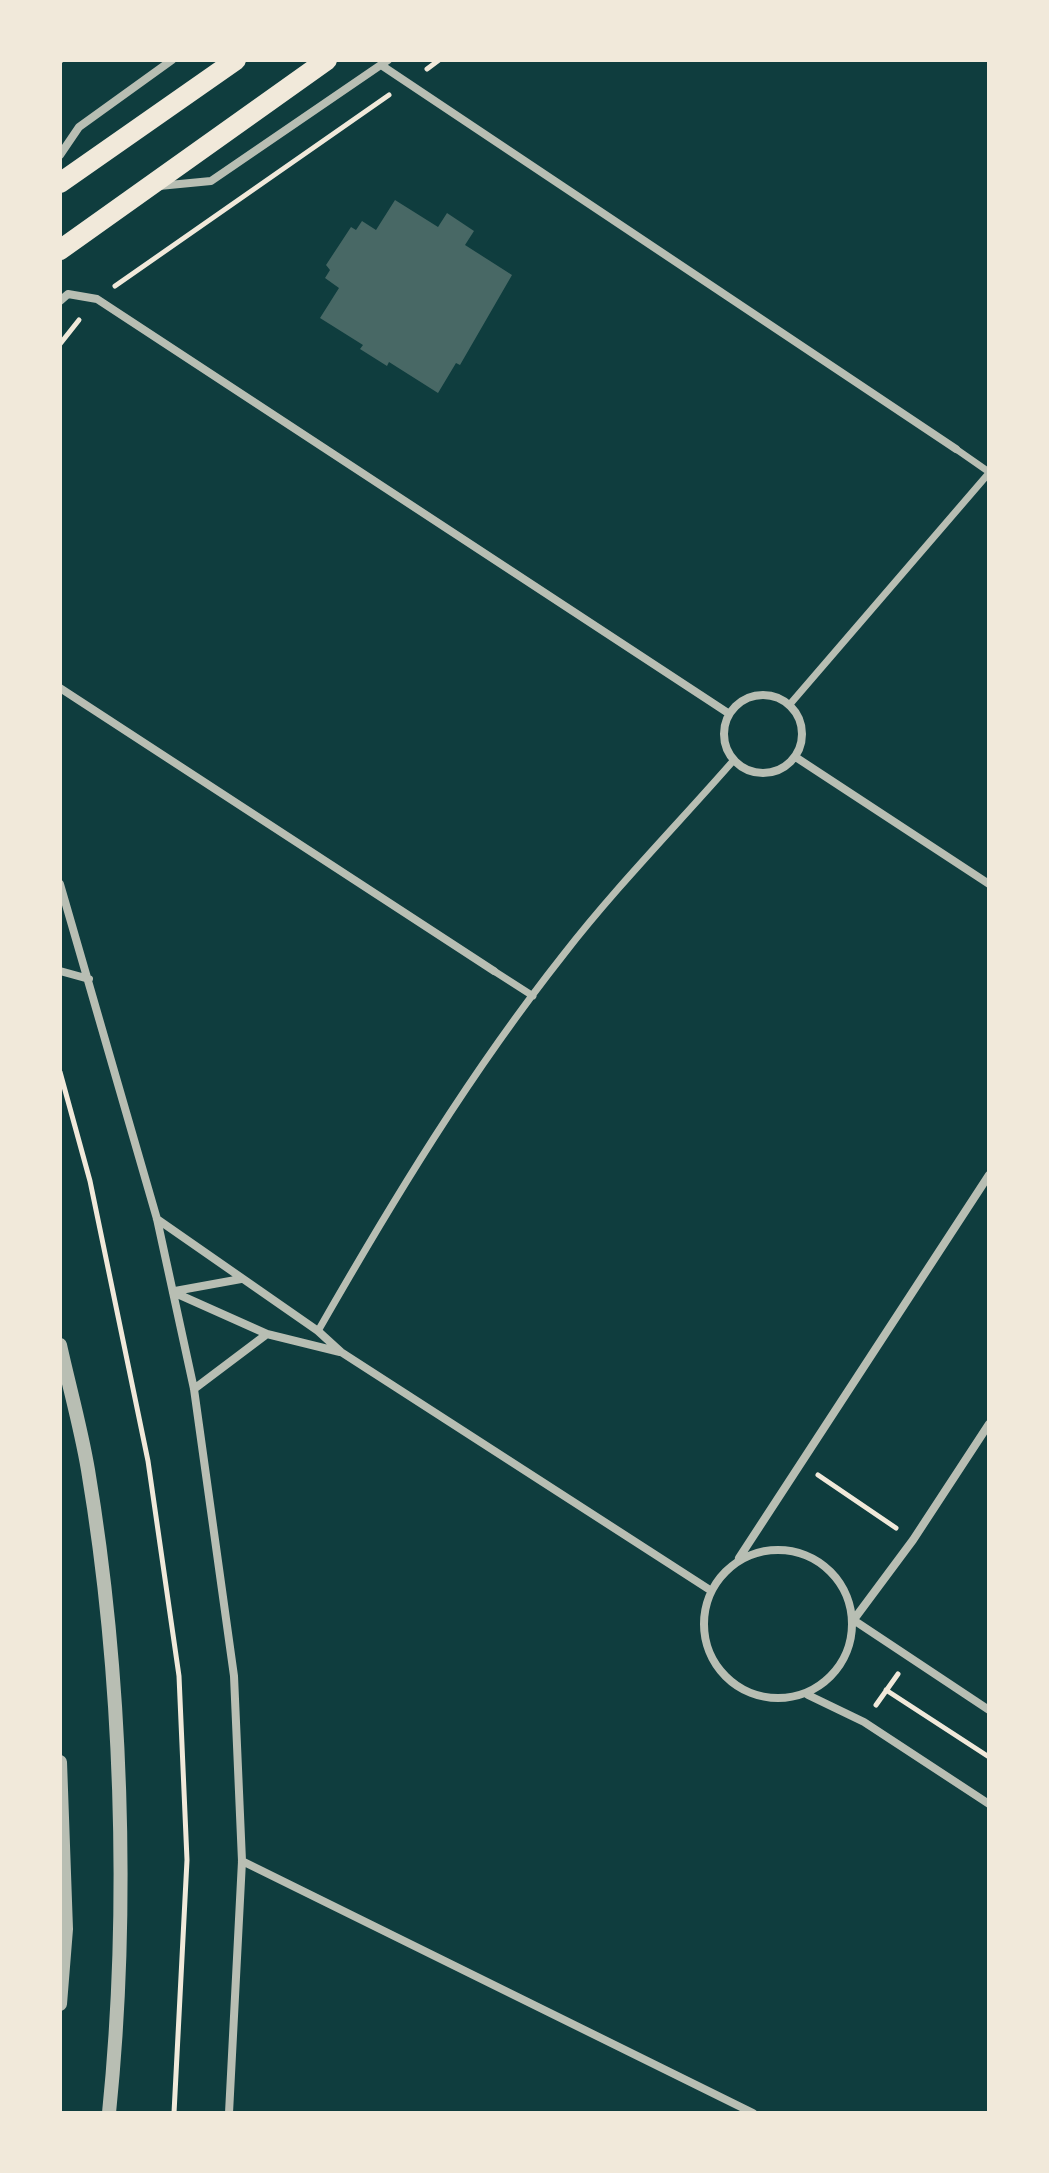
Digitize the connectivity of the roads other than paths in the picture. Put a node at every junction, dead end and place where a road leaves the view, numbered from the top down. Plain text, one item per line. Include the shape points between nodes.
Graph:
1 (172, 60) edge
2 (236, 60) edge
3 (327, 60) edge
4 (384, 62) edge
5 (60, 155) edge
6 (60, 183) edge
7 (142, 188) junction
8 (60, 250) edge
9 (60, 301) edge
10 (956, 449) joint
11 (989, 472) edge
12 (60, 688) edge
13 (791, 703) junction
14 (728, 713) junction
15 (797, 758) junction
16 (733, 761) junction
17 (60, 884) edge
18 (989, 884) edge
19 (60, 971) edge
20 (494, 971) joint
21 (89, 979) junction
22 (533, 996) junction
23 (989, 1175) edge
24 (157, 1219) junction
25 (241, 1279) junction
26 (173, 1292) junction
27 (318, 1331) junction
28 (267, 1334) junction
29 (60, 1345) edge
30 (341, 1352) junction
31 (194, 1389) junction
32 (989, 1424) edge
33 (739, 1558) junction
34 (710, 1590) junction
35 (855, 1620) junction
36 (808, 1695) junction
37 (989, 1710) edge
38 (60, 1762) edge
39 (989, 1804) edge
40 (242, 1861) junction
41 (60, 2004) edge
42 (109, 2113) edge
43 (229, 2113) edge
44 (753, 2113) edge

1 - 5 street via 79,127
2 - 6 main road
3 - 7 main road
4 - 7 street via 211,181
4 - 10 street via 407,83
7 - 8 main road
9 - 14 street via 68,294 97,299
10 - 11 street
11 - 13 street
12 - 20 street
13 - 14 street via 757,693
13 - 15 street via 805,730
14 - 16 street via 723,738
15 - 16 street via 766,775
15 - 18 street
16 - 22 street
17 - 21 street
19 - 21 street
20 - 22 street
21 - 24 street
22 - 27 street via 407,1175
23 - 33 street
24 - 25 street
24 - 26 street
25 - 26 street
25 - 27 street
26 - 28 street
26 - 31 street
27 - 30 street
28 - 30 street
28 - 31 street
29 - 42 street via 88,1469 113,1677 120,1931
30 - 34 street
31 - 40 street via 234,1676
32 - 35 street
33 - 34 street
33 - 35 street via 789,1548 823,1565 834,1571
34 - 36 street via 702,1635 723,1677 763,1699
35 - 36 street via 843,1665
35 - 37 street
36 - 39 street via 864,1722
38 - 41 street via 66,1929
40 - 43 street
40 - 44 street

